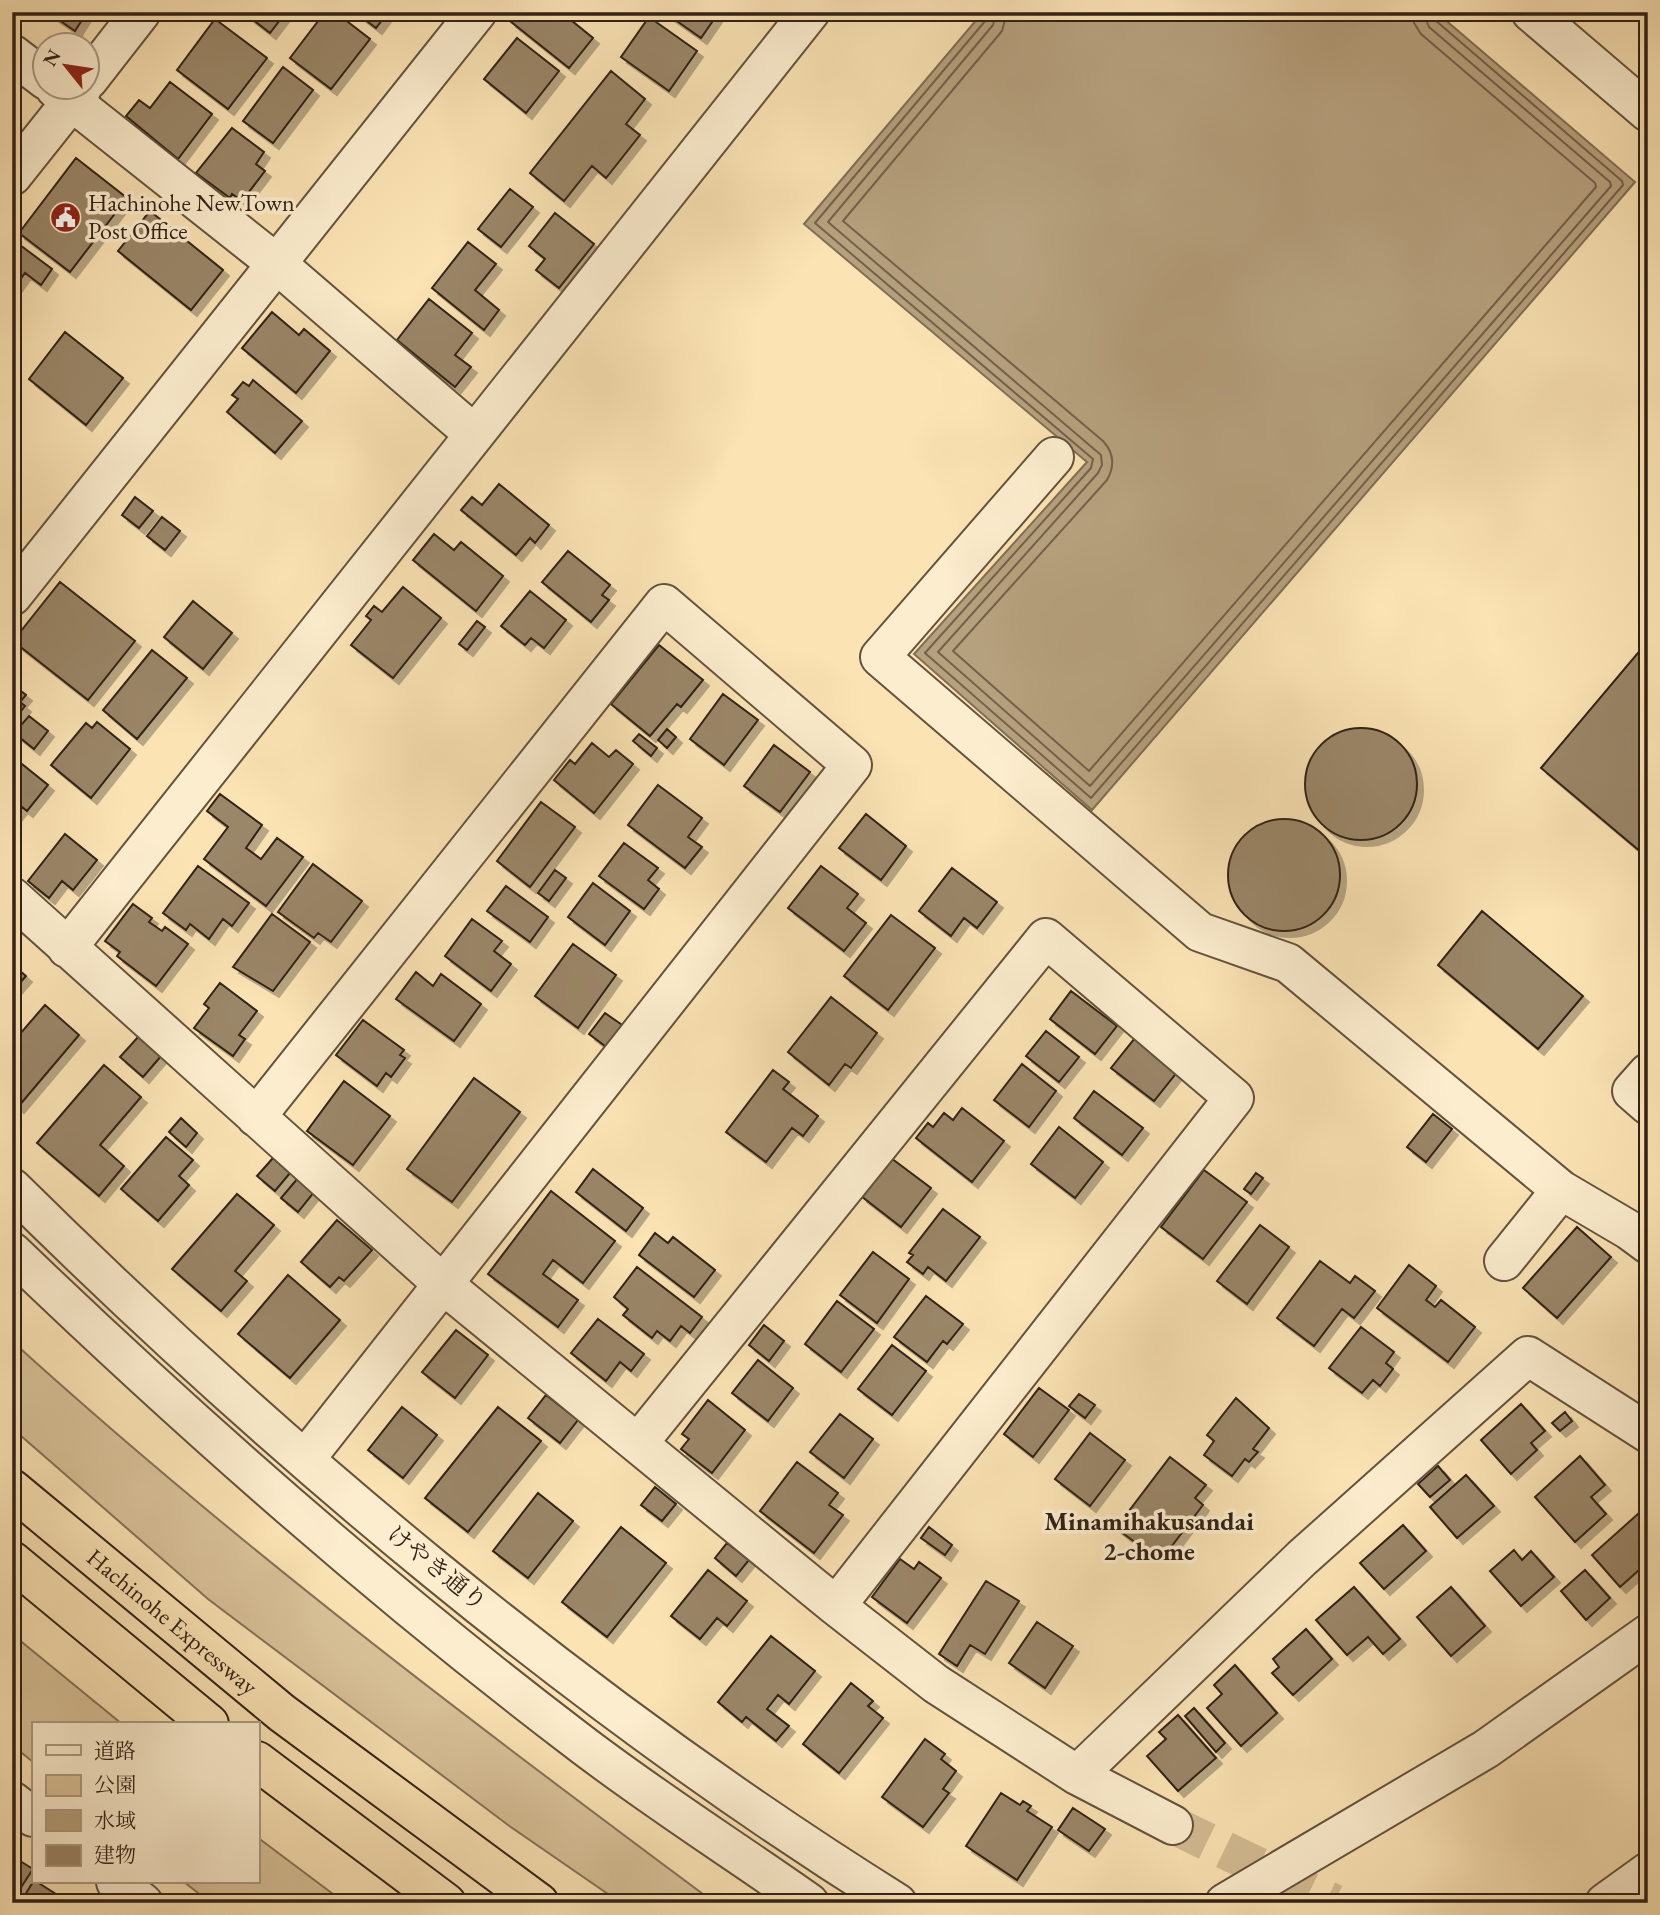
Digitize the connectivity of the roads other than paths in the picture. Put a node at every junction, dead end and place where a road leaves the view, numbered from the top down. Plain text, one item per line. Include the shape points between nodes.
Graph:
1 (141, 12) edge
2 (477, 12) edge
3 (810, 12) edge
4 (1531, 12) edge
5 (102, 52) edge
6 (12, 54) edge
7 (32, 66) edge
8 (59, 102) edge
9 (86, 102) edge
10 (1648, 112) edge
11 (12, 176) edge
12 (277, 264) junction
13 (474, 433) junction
14 (1054, 457) dead end
15 (12, 596) edge
16 (12, 897) edge
17 (67, 948) junction
18 (1648, 1073) edge
19 (1648, 1105) edge
20 (256, 1117) junction
21 (12, 1188) edge
22 (1561, 1190) junction
23 (1648, 1244) edge
24 (12, 1252) edge
25 (1504, 1261) dead end
26 (444, 1285) junction
27 (1648, 1433) edge
28 (639, 1442) junction
29 (306, 1458) junction
30 (12, 1489) edge
31 (12, 1560) edge
32 (836, 1606) junction
33 (1648, 1634) edge
34 (207, 1722) edge
35 (259, 1763) edge
36 (1077, 1775) junction
37 (12, 1801) edge
38 (32, 1816) edge
39 (1173, 1825) tunnel mouth
40 (1648, 1872) edge
41 (119, 1884) edge
42 (143, 1903) edge
43 (446, 1903) edge
44 (539, 1903) edge
45 (809, 1903) edge
46 (897, 1903) edge
47 (1225, 1903) edge
48 (1605, 1903) edge

1 - 5 street
2 - 12 street
3 - 13 street
4 - 10 street
6 - 7 street
8 - 11 street
9 - 12 street
12 - 13 street
12 - 15 street
13 - 17 street
14 - 22 street via 880,657 1199,932 1288,963
16 - 17 street
17 - 20 street
18 - 19 street via 1632,1091
20 - 26 street
20 - 26 street via 664,604 852,765
21 - 29 street, けやき通り via 123,1297
22 - 23 street
22 - 25 street
24 - 45 street, けやき通り via 94,1331 379,1582 576,1740
26 - 28 street
26 - 29 street
27 - 36 street via 1528,1356 1302,1558
28 - 32 street
28 - 32 street via 1046,938 1234,1098
29 - 46 street, けやき通り via 430,1564 606,1703
30 - 44 highway, Hachinohe Expressway via 282,1713
31 - 34 highway
32 - 36 street via 936,1684
33 - 47 street via 1486,1749
35 - 43 highway
36 - 39 street
37 - 38 street
40 - 48 street
41 - 42 street

